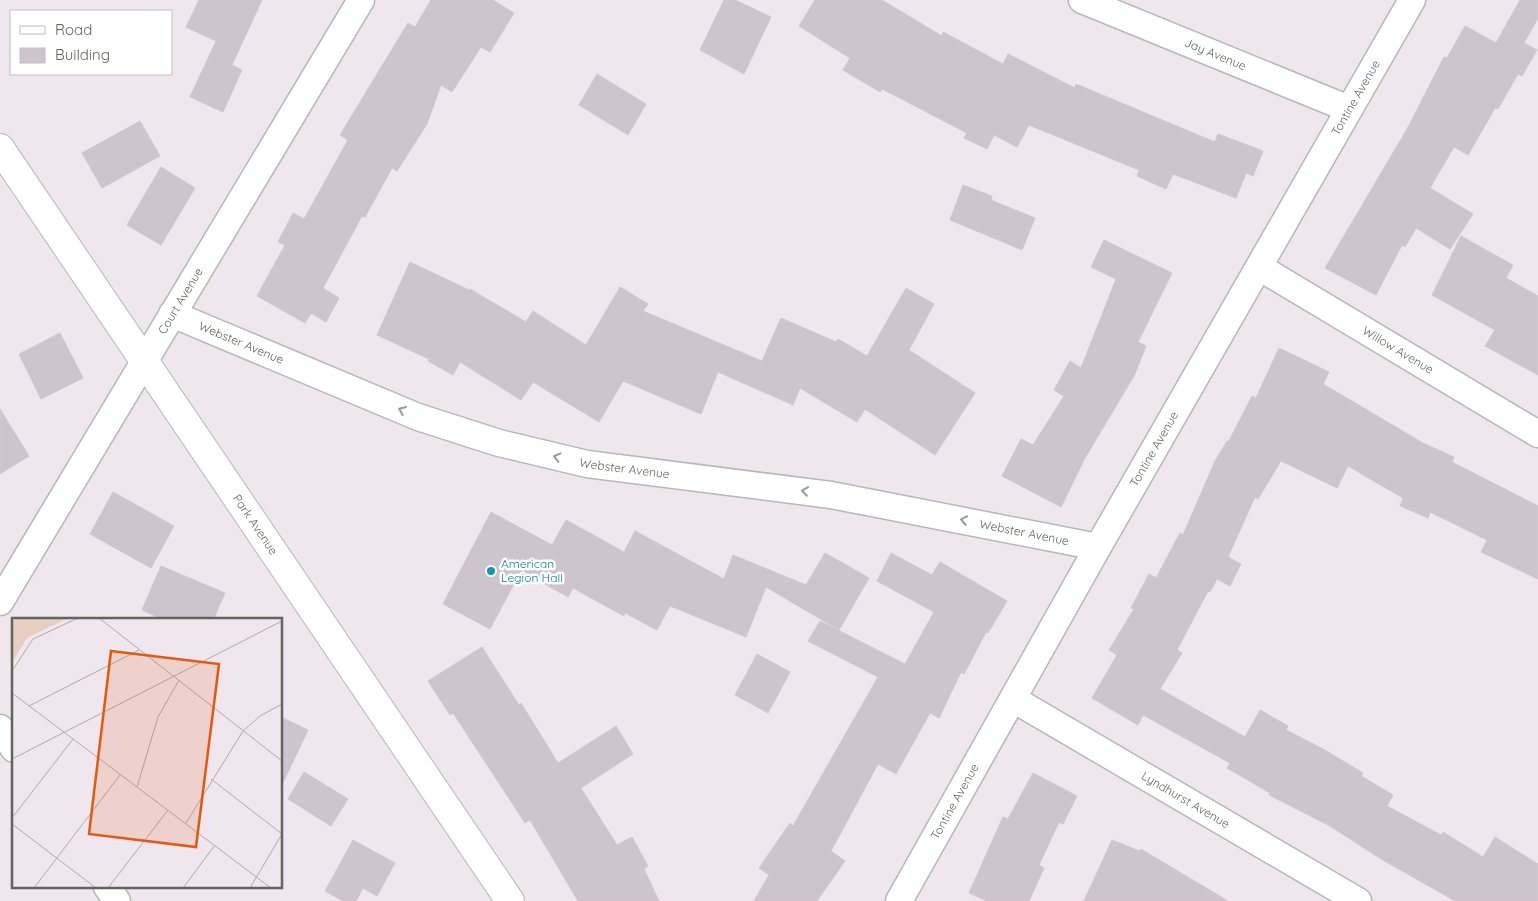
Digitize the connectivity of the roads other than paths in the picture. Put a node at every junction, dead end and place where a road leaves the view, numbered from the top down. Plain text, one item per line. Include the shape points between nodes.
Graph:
1 (361, 0) edge
2 (1082, 0) edge
3 (1412, 0) edge
4 (1348, 109) junction
5 (0, 148) edge
6 (1259, 268) junction
7 (172, 314) junction
8 (144, 361) junction
9 (1538, 434) edge
10 (1098, 547) junction
11 (0, 602) edge
12 (1012, 699) junction
13 (0, 728) edge
14 (12, 746) edge
15 (108, 888) edge
16 (116, 901) edge
17 (510, 901) edge
18 (899, 901) edge
19 (1358, 901) edge

1 - 7 street, Court Avenue
2 - 4 street, Jay Avenue
3 - 4 street, Tontine Avenue
4 - 6 street, Tontine Avenue
5 - 8 street, Park Avenue
6 - 9 street, Willow Avenue
6 - 10 street, Tontine Avenue
7 - 8 street, Court Avenue
10 -> 7 street, Webster Avenue via 831,494 587,464 499,443 418,417
8 - 11 street, Court Avenue
8 - 17 street, Park Avenue
10 - 12 street, Tontine Avenue
12 - 18 street, Tontine Avenue
12 - 19 street, Lyndhurst Avenue
13 - 14 street
15 - 16 street

